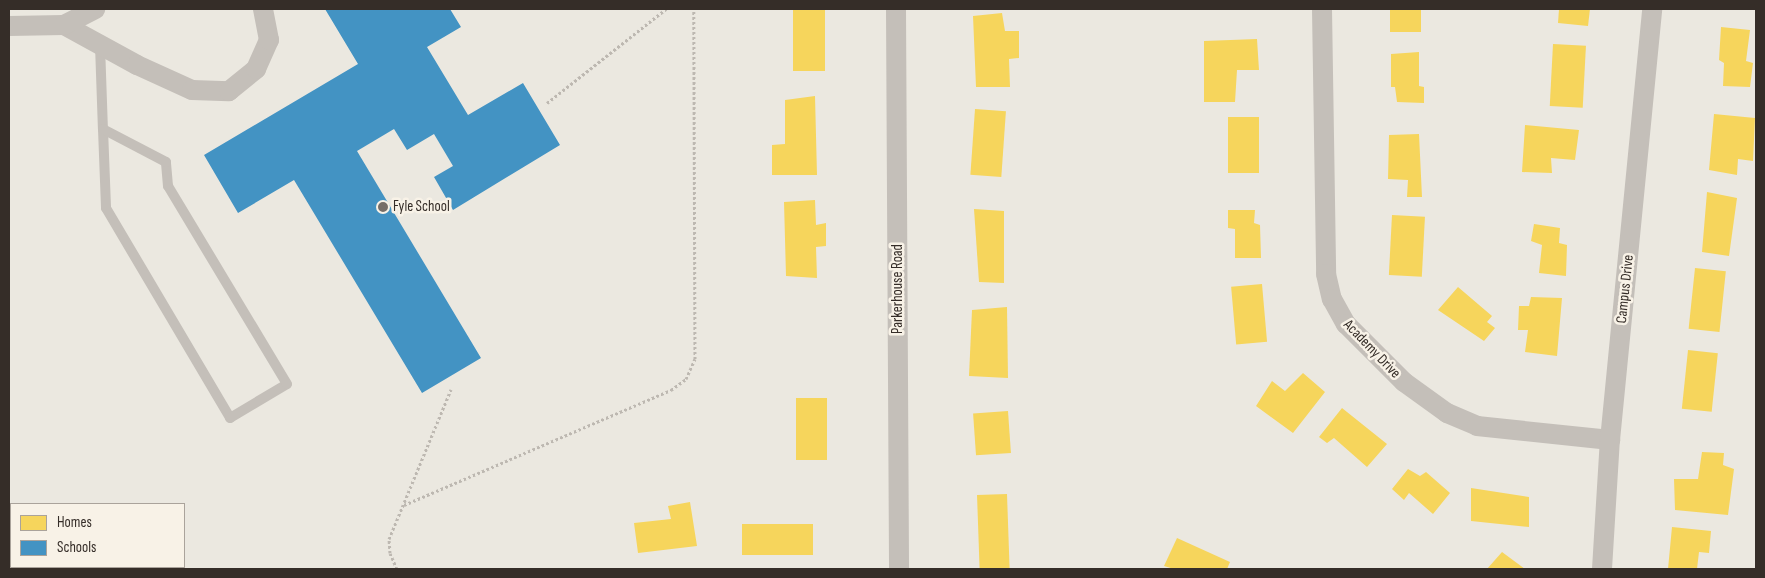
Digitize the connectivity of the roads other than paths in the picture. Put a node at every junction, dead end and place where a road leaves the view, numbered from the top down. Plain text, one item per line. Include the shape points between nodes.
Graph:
1 (95, 9) edge
2 (263, 9) edge
3 (896, 9) edge
4 (1322, 9) edge
5 (1652, 9) edge
6 (64, 25) junction
7 (9, 26) edge
8 (100, 45) junction
9 (103, 129) junction
10 (1610, 440) junction
11 (900, 569) edge
12 (1602, 569) edge

1 - 6 street
2 - 8 street via 269,40 256,69 229,90 192,90
3 - 11 street, Parkerhouse Road
4 - 10 street, Academy Drive via 1326,267 1332,299 1346,324 1404,382 1447,413 1477,426
5 - 10 street, Campus Drive
6 - 7 street
6 - 8 street
8 - 9 lane
9 - 9 lane via 166,162 168,186 287,384 230,418 106,208
10 - 12 street, Campus Drive

